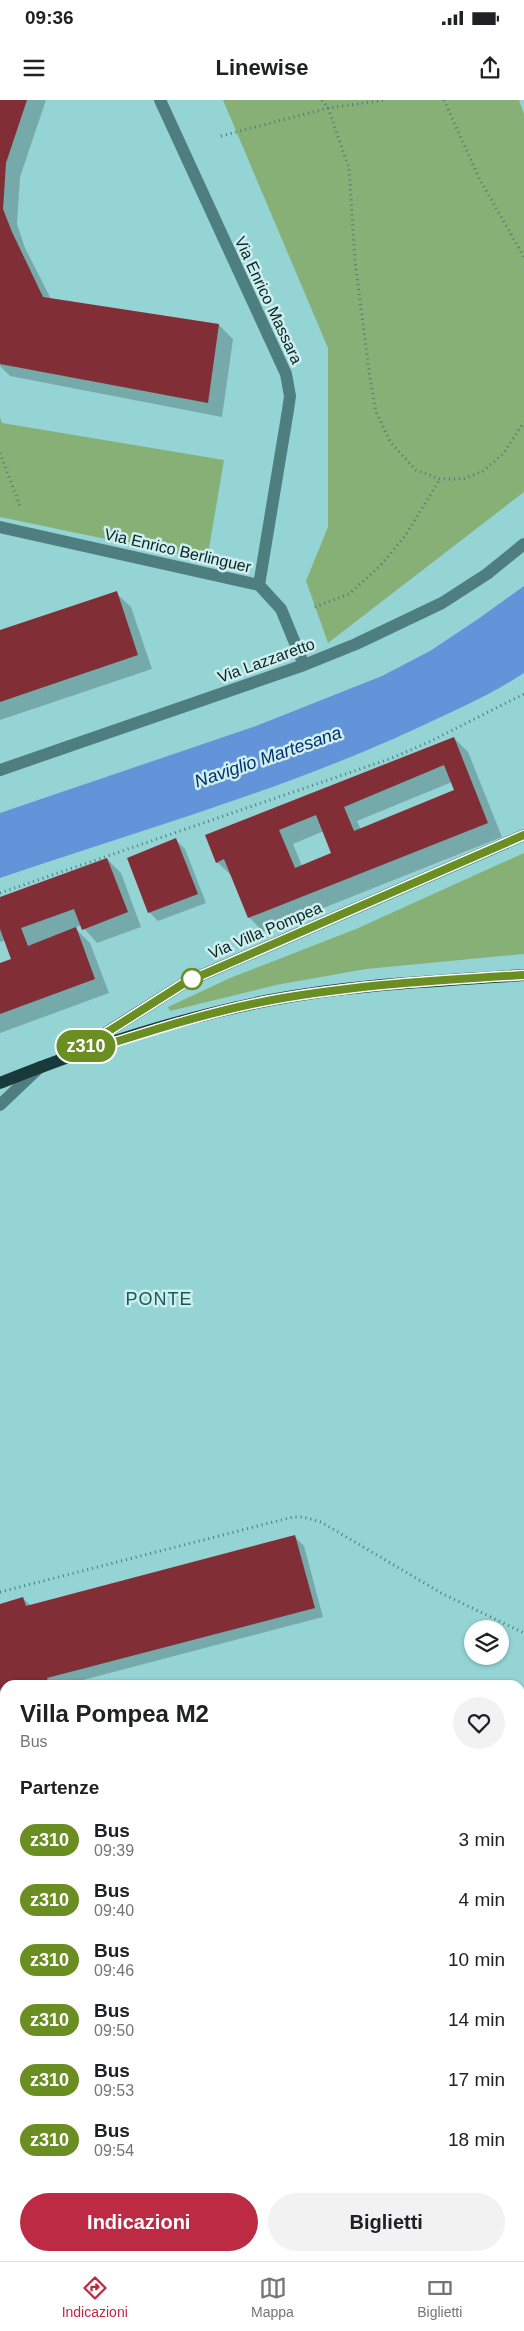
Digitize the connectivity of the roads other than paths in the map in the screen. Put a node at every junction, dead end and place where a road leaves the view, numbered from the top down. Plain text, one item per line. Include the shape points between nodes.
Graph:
1 (160, 100) edge
2 (0, 527) edge
3 (524, 544) edge
4 (259, 585) junction
5 (304, 664) junction
6 (0, 770) edge
7 (524, 835) edge
8 (524, 975) edge
9 (68, 1057) junction
10 (40, 1067) junction
11 (0, 1083) edge
12 (0, 1105) edge

1 - 4 street, Via Enrico Massara via 286,374 290,396
2 - 4 street, Via Enrico Berlinguer
3 - 5 street, Via Lazzaretto via 442,604
4 - 5 street, Via Enrico Berlinguer via 281,609
5 - 6 street, Via Lazzaretto
7 - 9 street, Via Villa Pompea via 186,982
8 - 9 main road via 358,988 272,1000 209,1014
9 - 10 main road, Via Villa Pompea
10 - 11 main road, Via Villa Pompea
10 - 12 street

